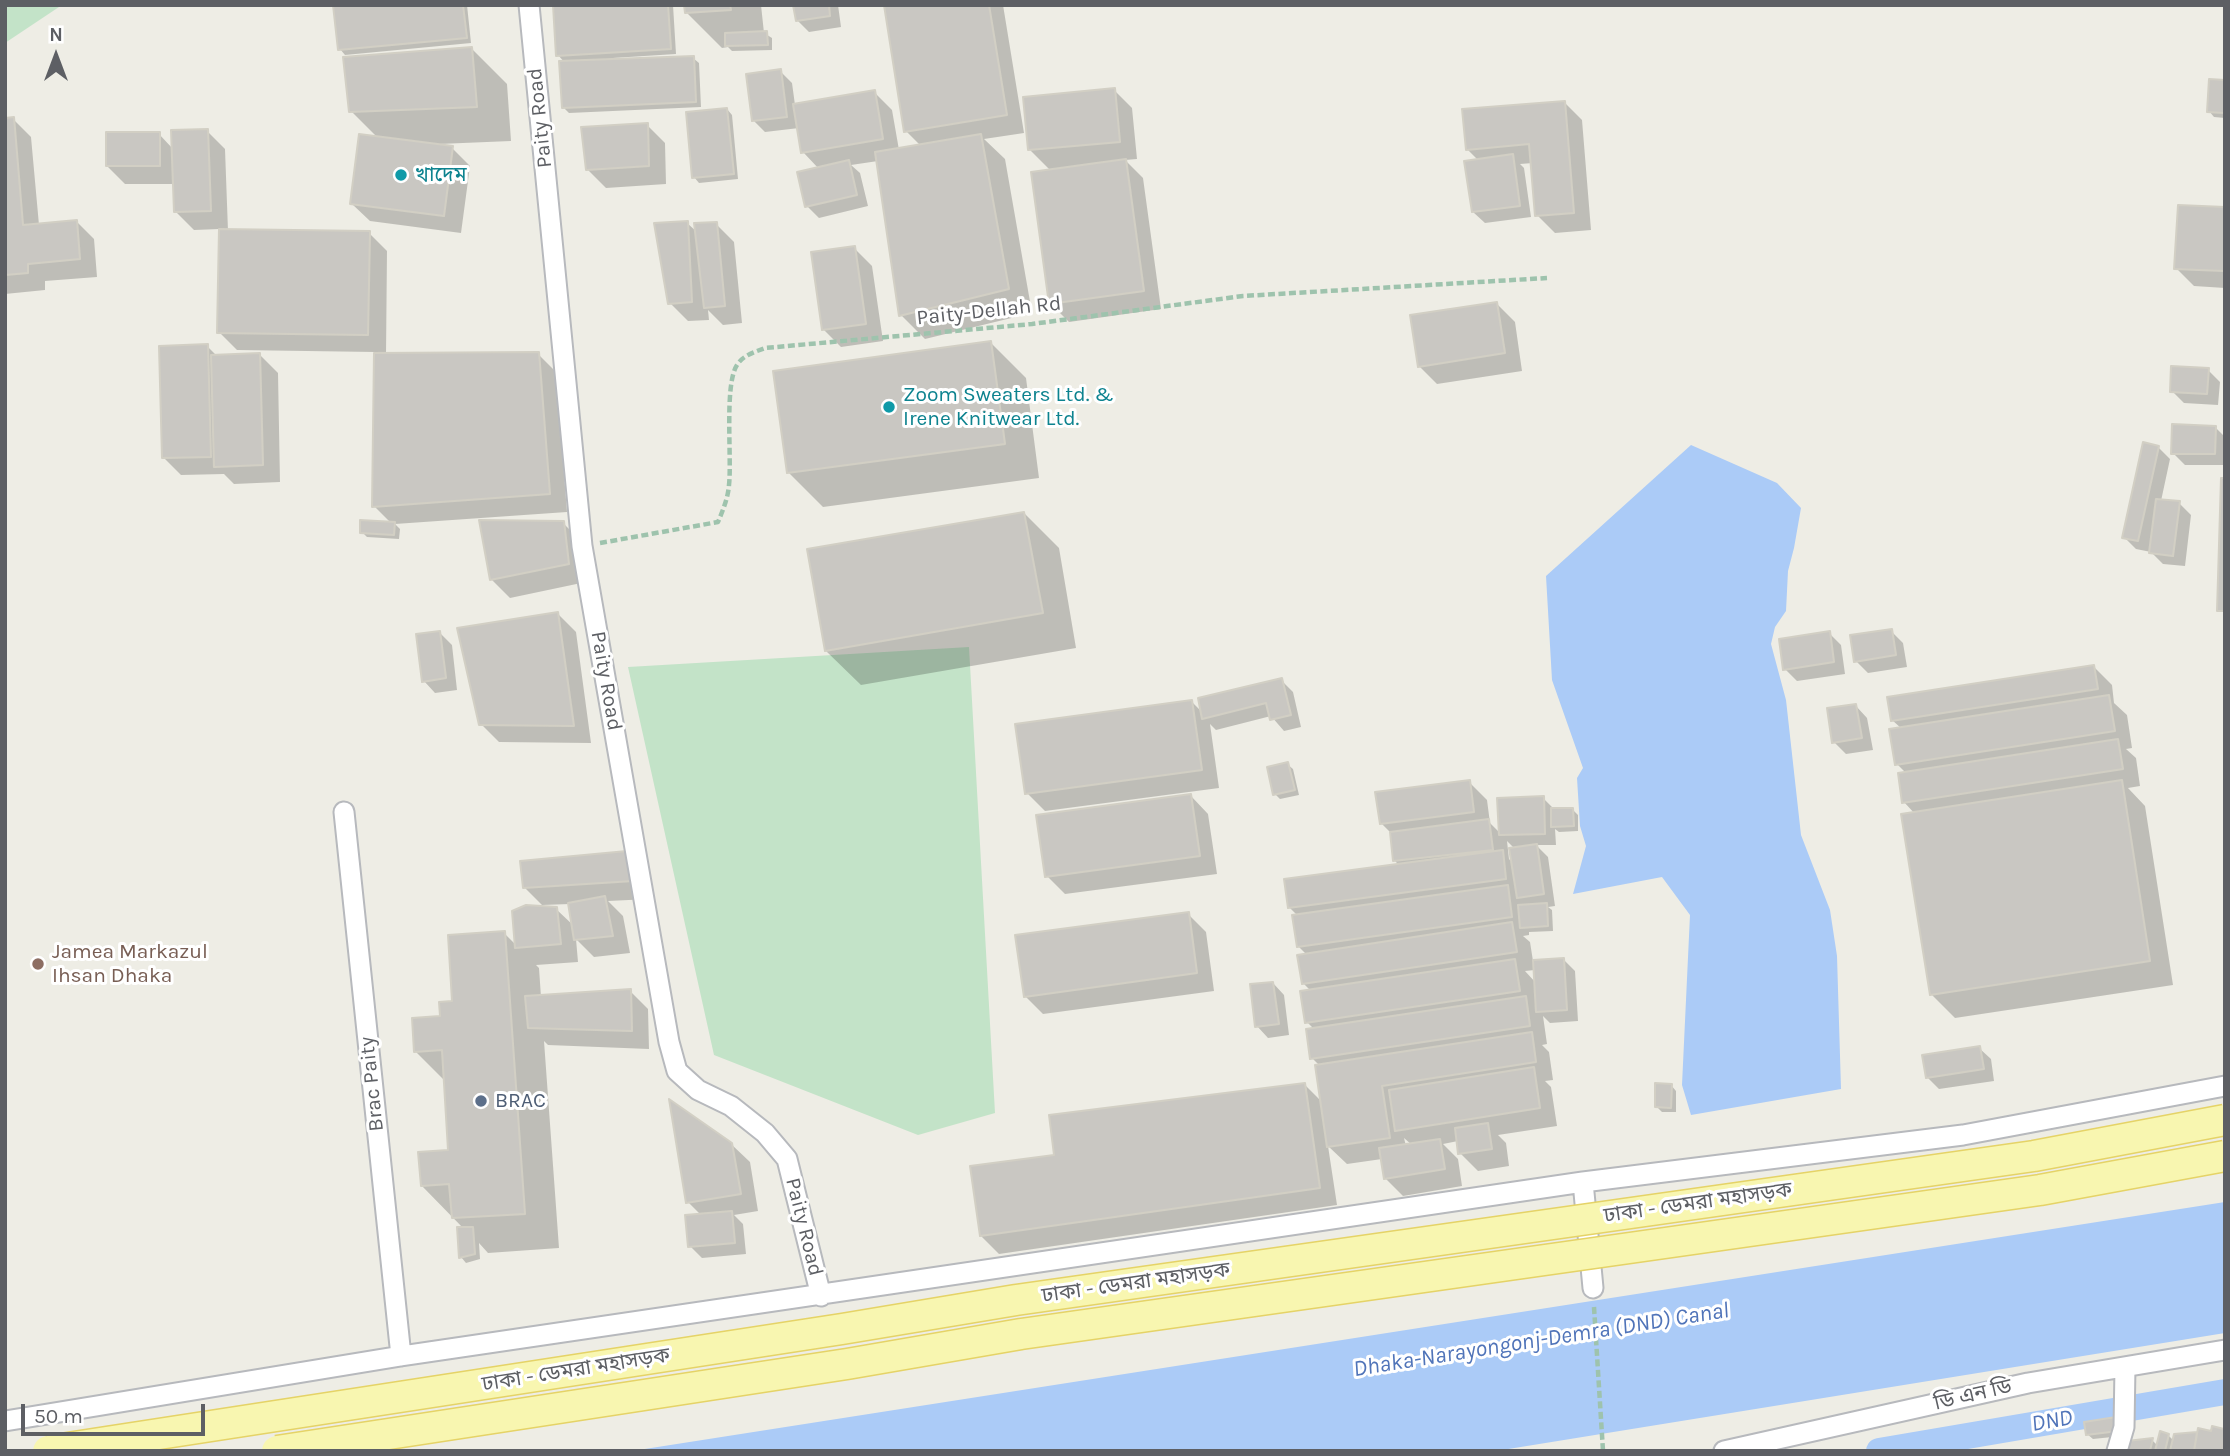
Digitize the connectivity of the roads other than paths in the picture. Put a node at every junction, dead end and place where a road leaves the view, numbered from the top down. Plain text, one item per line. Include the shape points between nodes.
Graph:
1 (529, 5) edge
2 (344, 812) dead end
3 (2225, 1086) edge
4 (2225, 1120) edge
5 (2225, 1156) edge
6 (1583, 1182) junction
7 (1593, 1288) road end
8 (821, 1296) junction
9 (2225, 1350) edge
10 (401, 1356) junction
11 (2125, 1367) junction
12 (5, 1422) edge
13 (48, 1451) edge
14 (277, 1451) edge
15 (1724, 1451) edge
16 (2117, 1451) edge

1 - 8 street, Paity Road via 582,546 669,1042 677,1071 698,1090 731,1106 787,1159
2 - 10 street, Brac Paity
3 - 6 street via 1963,1135
4 - 13 main road, ঢাকা - ডেমরা মহাসড়ক, bridge via 2034,1156 1016,1300
5 - 14 main road, ঢাকা - ডেমরা মহাসড়ক, bridge via 2040,1190 1021,1334
6 - 7 street
6 - 8 street
8 - 10 street
9 - 11 street, ডি এন ডি
10 - 12 street
11 - 15 street, ডি এন ডি via 2028,1383
11 - 16 street via 2124,1427

